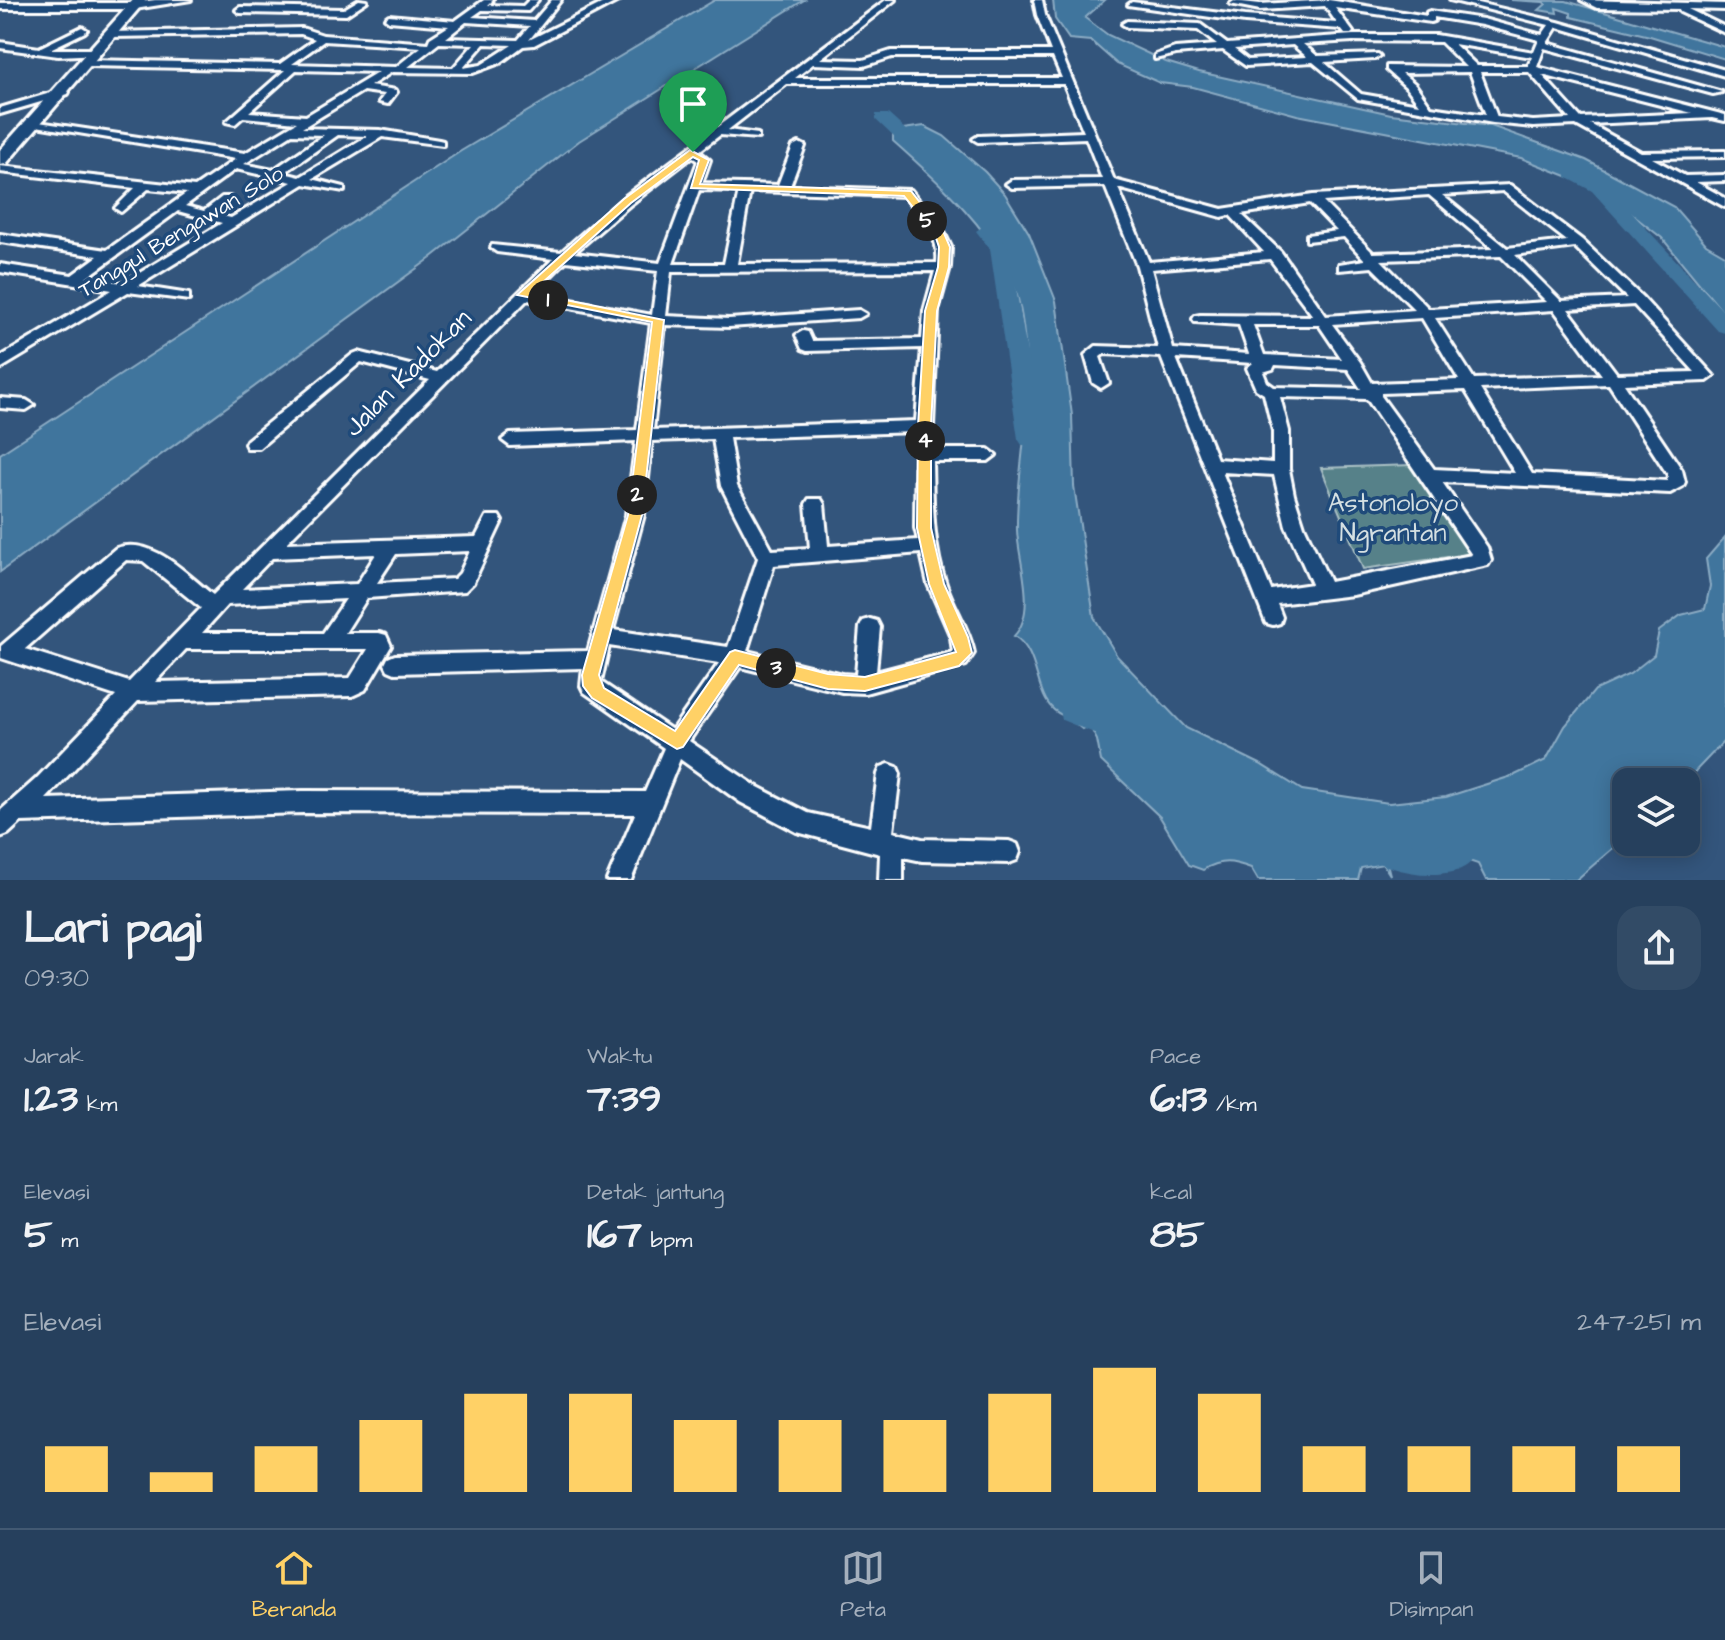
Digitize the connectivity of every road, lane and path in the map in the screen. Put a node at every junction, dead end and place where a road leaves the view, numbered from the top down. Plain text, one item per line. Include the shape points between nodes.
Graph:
1 (187, 0) edge
2 (255, 0) edge
3 (534, 0) edge
4 (557, 0) edge
5 (616, 0) edge
6 (891, 0) edge
7 (1038, 0) edge
8 (1425, 0) edge
9 (1454, 0) edge
10 (1585, 0) edge
11 (363, 1) edge
12 (1327, 2) edge
13 (138, 3) edge
14 (1207, 3) dead end
15 (1679, 3) edge
16 (485, 4) edge
17 (1234, 4) dead end
18 (1132, 5) dead end
19 (0, 6) edge
20 (1725, 7) edge
21 (240, 10) junction
22 (1204, 15) junction
23 (231, 17) dead end
24 (1431, 17) junction
25 (389, 18) dead end
26 (416, 20) junction
27 (459, 22) junction
28 (536, 24) junction
29 (1127, 24) dead end
30 (1555, 24) junction
31 (1343, 26) junction
32 (1200, 27) junction
33 (82, 30) dead end
34 (1725, 30) edge
35 (112, 34) junction
36 (317, 35) junction
37 (1353, 38) junction
38 (1440, 39) junction
39 (481, 42) junction
40 (1295, 42) junction
41 (387, 43) junction
42 (430, 43) junction
43 (521, 44) junction
44 (0, 45) edge
45 (1541, 46) junction
46 (1221, 47) junction
47 (14, 48) junction
48 (40, 51) junction
49 (1656, 52) junction
50 (1059, 54) junction
51 (0, 55) edge
52 (1375, 56) junction
53 (1158, 57) dead end
54 (93, 58) junction
55 (1314, 58) junction
56 (809, 61) junction
57 (288, 67) junction
58 (1473, 68) junction
59 (395, 69) junction
60 (1532, 69) junction
61 (1392, 70) junction
62 (455, 71) junction
63 (1645, 72) junction
64 (1725, 73) edge
65 (784, 81) junction
66 (1069, 81) junction
67 (364, 88) junction
68 (64, 92) junction
69 (1717, 92) dead end
70 (1632, 94) junction
71 (384, 102) dead end
72 (1426, 107) junction
73 (0, 111) edge
74 (1711, 115) junction
75 (1725, 118) edge
76 (312, 120) junction
77 (1493, 120) junction
78 (1578, 122) junction
79 (36, 123) junction
80 (291, 131) junction
81 (336, 132) junction
82 (721, 132) junction
83 (380, 133) junction
84 (1092, 135) junction
85 (754, 136) dead end
86 (978, 139) dead end
87 (439, 143) dead end
88 (799, 146) dead end
89 (693, 152) junction
90 (1725, 154) edge
91 (1641, 155) junction
92 (247, 157) junction
93 (0, 160) edge
94 (234, 165) junction
95 (0, 169) edge
96 (275, 174) junction
97 (1725, 178) edge
98 (1686, 179) junction
99 (307, 181) junction
100 (1109, 182) junction
101 (1012, 184) dead end
102 (145, 185) junction
103 (694, 186) junction
104 (340, 189) dead end
105 (745, 189) junction
106 (782, 190) junction
107 (197, 191) junction
108 (1434, 194) junction
109 (1313, 199) junction
110 (226, 200) dead end
111 (1725, 203) edge
112 (177, 207) junction
113 (121, 208) dead end
114 (1232, 211) junction
115 (206, 215) junction
116 (235, 223) junction
117 (1347, 233) junction
118 (0, 238) edge
119 (1311, 238) dead end
120 (1578, 243) junction
121 (497, 248) dead end
122 (1506, 252) junction
123 (109, 254) junction
124 (1276, 255) junction
125 (561, 258) junction
126 (1374, 260) junction
127 (1144, 266) junction
128 (943, 267) junction
129 (1344, 267) dead end
130 (0, 268) edge
131 (665, 268) junction
132 (729, 269) junction
133 (75, 279) junction
134 (130, 287) junction
135 (523, 295) junction
136 (184, 297) dead end
137 (1638, 301) junction
138 (1559, 309) junction
139 (859, 314) dead end
140 (1427, 315) junction
141 (1200, 319) dead end
142 (658, 320) junction
143 (1326, 320) junction
144 (1245, 321) junction
145 (803, 335) dead end
146 (930, 343) junction
147 (1166, 351) junction
148 (1262, 359) junction
149 (0, 364) edge
150 (1355, 365) junction
151 (441, 378) junction
152 (1614, 381) junction
153 (1101, 383) dead end
154 (1471, 385) junction
155 (1372, 391) junction
156 (1271, 392) junction
157 (0, 403) edge
158 (26, 405) dead end
159 (924, 426) junction
160 (720, 432) junction
161 (643, 436) junction
162 (510, 440) dead end
163 (253, 444) dead end
164 (925, 455) junction
165 (988, 455) dead end
166 (1210, 465) junction
167 (1281, 469) junction
168 (1429, 475) junction
169 (1528, 481) junction
170 (815, 504) dead end
171 (493, 521) dead end
172 (482, 544) junction
173 (926, 546) junction
174 (391, 547) junction
175 (267, 551) junction
176 (820, 554) junction
177 (767, 558) junction
178 (1324, 590) junction
179 (362, 591) junction
180 (1265, 598) junction
181 (218, 602) junction
182 (1273, 617) dead end
183 (870, 627) dead end
184 (602, 637) junction
185 (181, 641) junction
186 (328, 642) junction
187 (4, 655) edge
188 (735, 657) junction
189 (595, 659) junction
190 (395, 664) dead end
191 (865, 684) junction
192 (132, 692) junction
193 (677, 741) junction
194 (889, 774) dead end
195 (651, 803) junction
196 (8, 819) edge
197 (886, 844) junction
198 (1009, 852) dead end
199 (619, 880) edge
200 (891, 880) edge

1 - 13 street
2 - 21 street
3 - 16 street via 525,9
4 - 28 street
5 - 43 street via 535,42
6 - 56 street, Jalan Kadokan
7 - 50 street
8 - 24 street
9 - 30 street
10 - 15 street via 1597,5
11 - 21 street via 346,12
12 - 17 street
12 - 24 street
12 - 31 street
13 - 19 street
13 - 35 main road
14 - 22 street
15 - 20 street
15 - 34 street
16 - 27 street
18 - 22 street
21 - 23 street
22 - 31 street
22 - 32 street
24 - 38 street
24 - 45 street via 1483,22
25 - 26 street
26 - 27 street
26 - 41 street
27 - 28 street
27 - 42 street
28 - 43 street
29 - 32 street
30 - 45 street
30 - 49 street
31 - 37 street
32 - 46 street
33 - 48 street
35 - 36 street via 217,27
35 - 54 main road
36 - 41 street
36 - 57 street
37 - 38 street
37 - 40 street
37 - 52 street
38 - 45 street
38 - 58 street
39 - 42 street
39 - 43 street
39 - 62 street
40 - 46 street
40 - 55 street
41 - 42 street
42 - 59 street
43 - 62 street via 484,68
44 - 47 street
45 - 60 street
45 - 63 street
46 - 53 street
46 - 55 street via 1246,63
47 - 48 street
47 - 51 street
48 - 54 street
49 - 63 street
49 - 64 street
50 - 56 street via 927,54 925,62 857,64
50 - 66 street
52 - 55 street
52 - 61 street
54 - 57 street
54 - 68 main road
55 - 72 street via 1358,96
56 - 65 street, Jalan Kadokan
57 - 59 street
57 - 76 street via 236,118
58 - 60 street
58 - 61 street
58 - 77 street
59 - 62 street via 437,75
59 - 67 street
60 - 70 street
60 - 78 street
61 - 72 street
63 - 69 street
63 - 70 street
65 - 66 street
65 - 82 street, Jalan Kadokan
66 - 84 street
67 - 71 street via 392,92
67 - 76 street
68 - 73 street
68 - 79 main road
70 - 74 street
72 - 77 street
74 - 75 street
74 - 78 street
76 - 80 street
77 - 78 street
78 - 91 street
79 - 92 street
79 - 93 main road
80 - 81 street
80 - 92 street
81 - 83 street
81 - 96 street
82 - 85 street
82 - 89 street, Jalan Kadokan
83 - 87 street
83 - 99 street, Tanggul Bengawan Solo
84 - 86 street
84 - 100 street
88 - 106 street
89 - 103 street via 704,160
89 - 125 street, Jalan Kadokan
90 - 91 street
91 - 98 street
92 - 94 street
94 - 96 street
94 - 107 street
95 - 102 street
96 - 99 street
97 - 98 street
98 - 111 street
99 - 104 street
99 - 116 street, Tanggul Bengawan Solo
100 - 101 street
100 - 114 street via 1207,211
100 - 127 street
102 - 107 street
102 - 113 street
103 - 105 street
103 - 131 street
105 - 106 street
105 - 132 street
106 - 128 street via 907,193 940,235
107 - 112 street
108 - 109 street
108 - 120 street via 1506,187
108 - 122 street
109 - 114 street
109 - 117 street
110 - 115 street
112 - 115 street
112 - 123 street
114 - 124 street
115 - 116 street
116 - 134 street, Tanggul Bengawan Solo
117 - 119 street
117 - 126 street
118 - 123 street
120 - 122 street
120 - 137 street
121 - 125 street
122 - 126 street
122 - 138 street
123 - 133 street
124 - 127 street
124 - 143 street
125 - 131 street
125 - 135 street, Jalan Kadokan
126 - 129 street
126 - 140 street
127 - 147 street
128 - 132 street
128 - 146 street via 931,311
130 - 133 street
131 - 132 street
131 - 142 street
133 - 134 street
134 - 136 street
134 - 149 street, Tanggul Bengawan Solo
135 - 142 street
135 - 151 street, Jalan Kadokan
137 - 138 street
137 - 152 street via 1707,376
138 - 140 street
138 - 152 street
139 - 142 street via 729,323
140 - 143 street
140 - 154 street
141 - 144 street
142 - 161 street
143 - 144 street
143 - 150 street
144 - 148 street
145 - 146 street via 804,344 815,347
146 - 159 street
147 - 148 street
147 - 153 street via 1096,351 1093,361
147 - 166 street
148 - 150 street
148 - 156 street via 1268,366 1254,370
150 - 155 street
151 - 163 street via 358,357
151 - 175 street, Jalan Kadokan
152 - 154 street
152 - 169 street via 1677,482 1670,487
154 - 155 street
154 - 169 street
155 - 156 street
155 - 168 street
156 - 167 street via 1281,431
157 - 158 street
159 - 160 street
159 - 164 street
160 - 161 street
160 - 177 street via 729,486
161 - 162 street
161 - 184 street via 635,515
164 - 165 street
164 - 173 street
166 - 167 street
166 - 180 street
167 - 178 street via 1295,526
168 - 169 street
168 - 178 street via 1482,560
170 - 176 street
171 - 172 street
172 - 174 street
172 - 179 street via 458,586
173 - 176 street
173 - 191 street via 964,653 959,659
174 - 175 street
174 - 179 street
175 - 181 street, Jalan Kadokan
176 - 177 street
177 - 188 street
178 - 180 street
179 - 181 street
179 - 186 street
180 - 182 street
181 - 185 street, Jalan Kadokan
181 - 187 street via 147,554 122,553
183 - 191 street
184 - 188 street
184 - 189 street
185 - 186 street
185 - 192 street, Jalan Kadokan
186 - 192 street via 379,641 381,646 352,687
187 - 192 street
188 - 191 street via 828,681
188 - 193 street
189 - 190 street
189 - 193 street via 591,686 598,693
192 - 196 street, Jalan Kadokan
193 - 195 street
193 - 197 street via 777,811 805,824
194 - 197 street
195 - 196 street via 303,802
195 - 199 street
197 - 198 street
197 - 200 street

